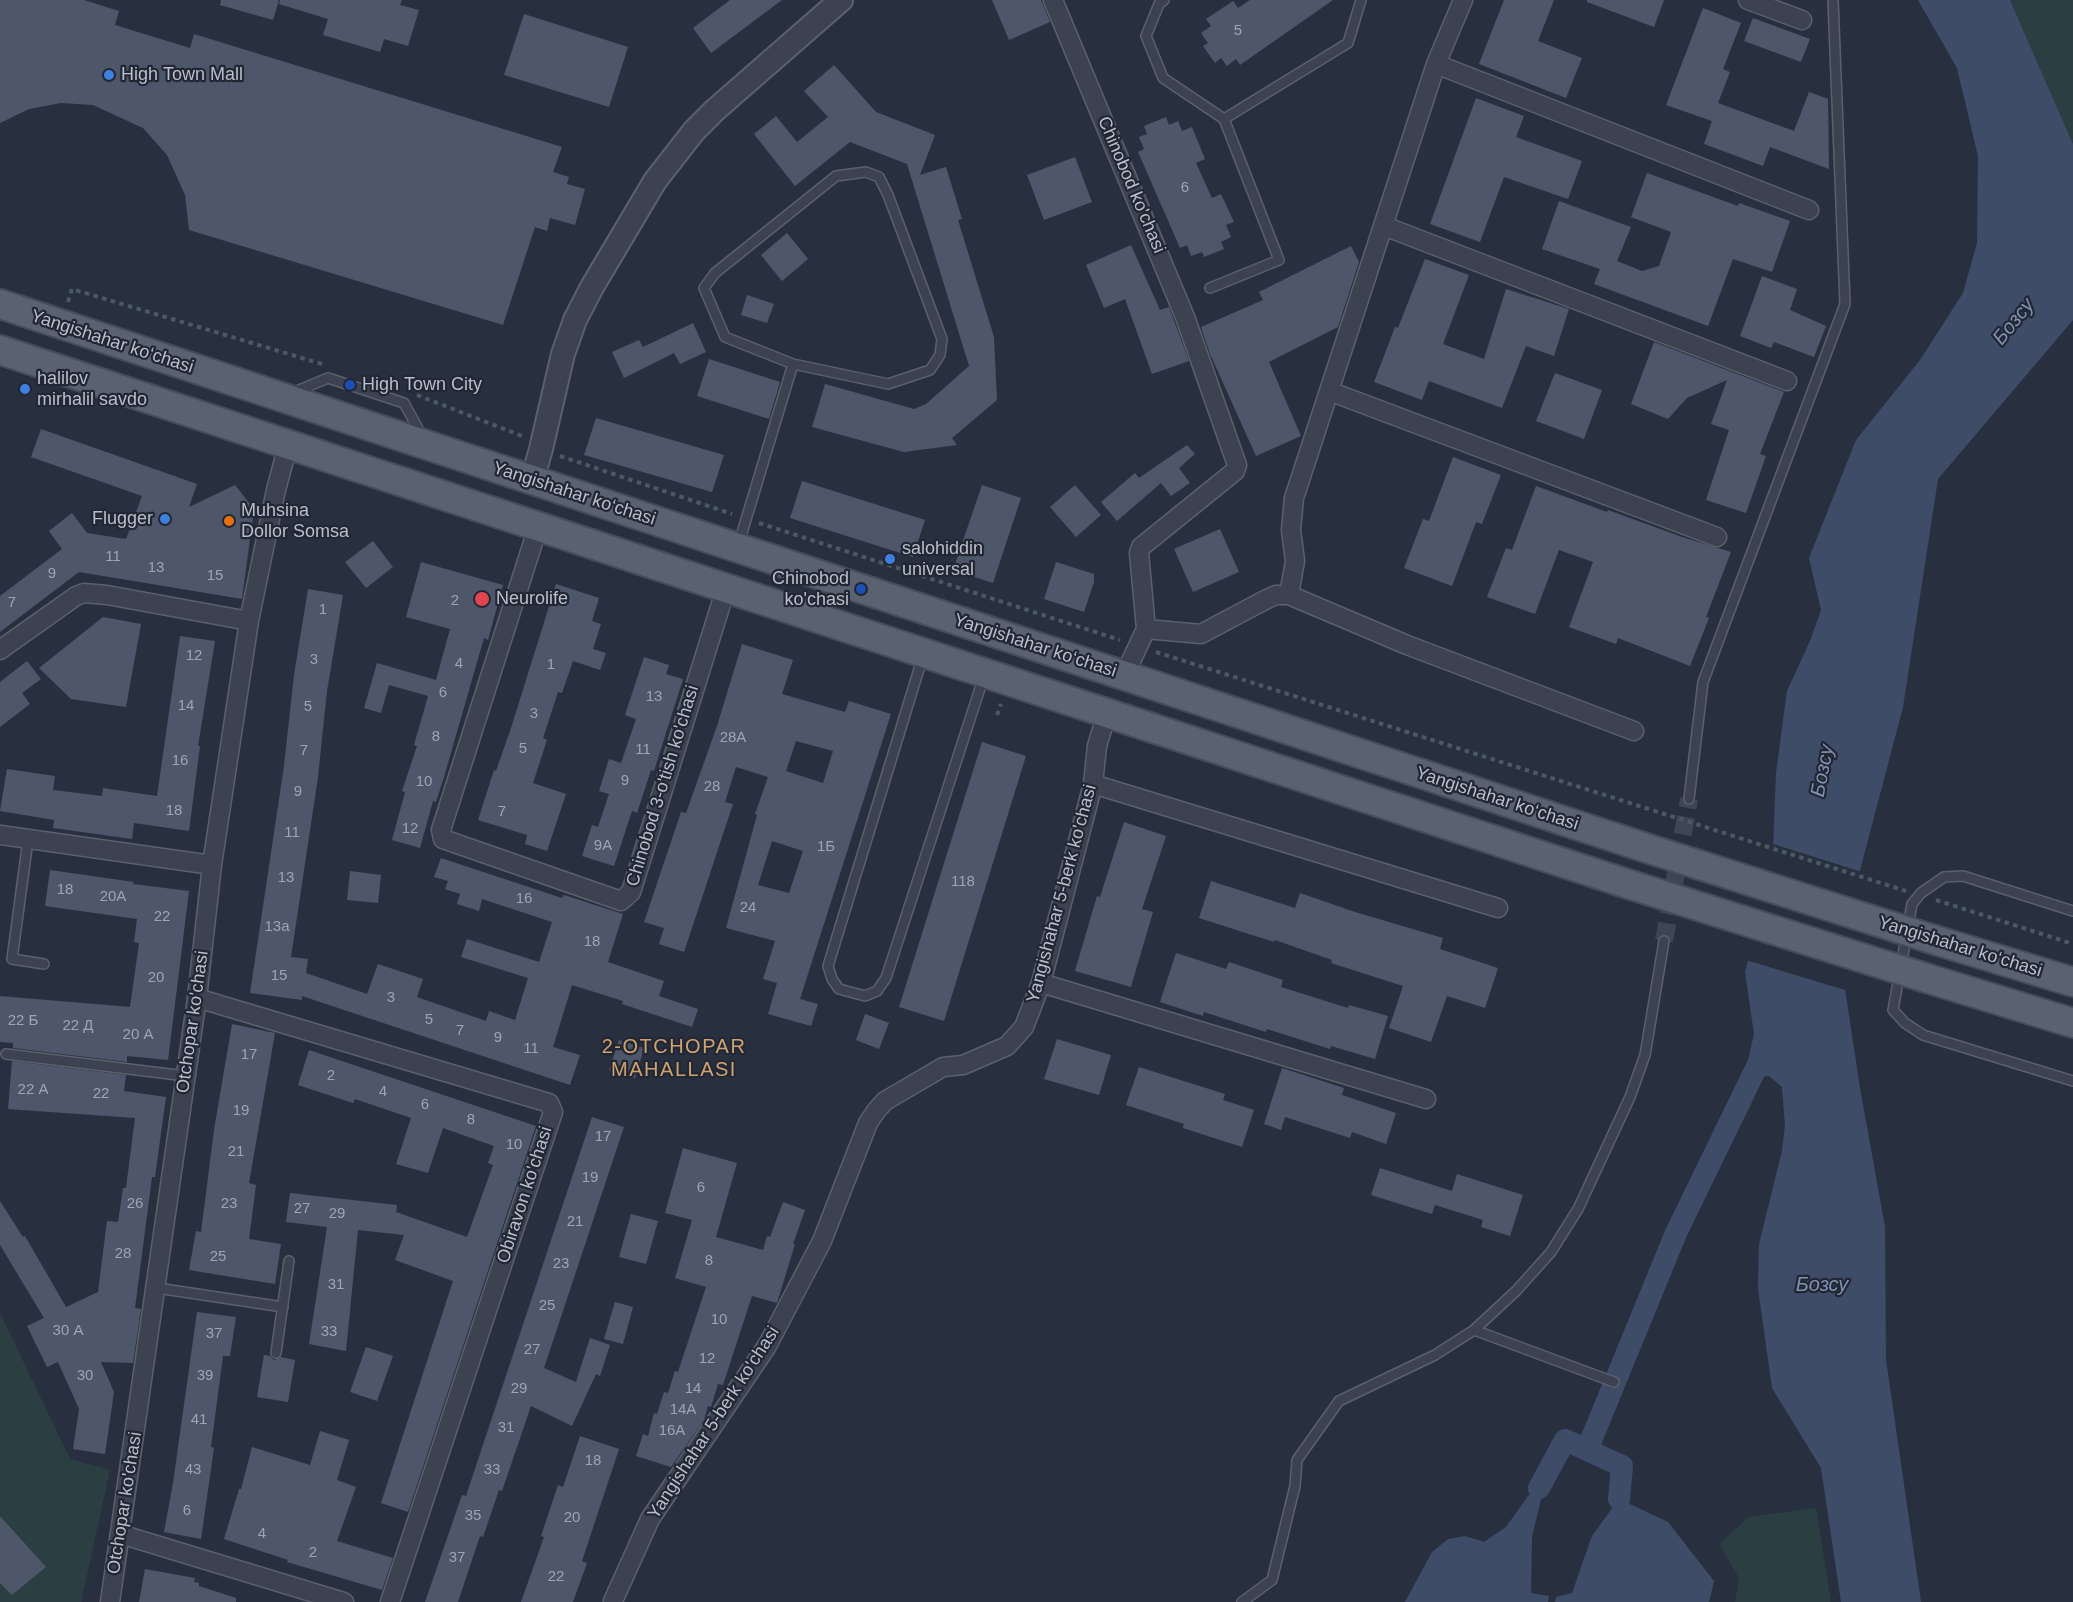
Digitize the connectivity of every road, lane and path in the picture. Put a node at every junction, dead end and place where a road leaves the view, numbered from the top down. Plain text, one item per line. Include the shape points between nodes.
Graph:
1 (842, 0) edge
2 (1053, 0) edge
3 (1164, 0) edge
4 (1361, 0) edge
5 (1463, 0) edge
6 (1749, 0) edge
7 (1833, 0) edge
8 (1802, 20) dead end
9 (1436, 64) junction
10 (1224, 119) junction
11 (1809, 210) dead end
12 (1384, 226) junction
13 (1210, 288) dead end
14 (67, 304) dead end
15 (1, 308) edge
16 (0, 350) edge
17 (793, 364) junction
18 (327, 366) dead end
19 (1787, 381) dead end
20 (1329, 391) junction
21 (410, 393) dead end
22 (288, 445) junction
23 (541, 450) junction
24 (532, 480) junction
25 (641, 516) junction
26 (747, 519) junction
27 (538, 527) junction
28 (1717, 537) dead end
29 (737, 548) junction
30 (629, 556) junction
31 (841, 582) junction
32 (726, 588) junction
33 (1289, 594) junction
34 (249, 621) junction
35 (829, 622) junction
36 (1146, 629) junction
37 (1137, 646) junction
38 (0, 650) edge
39 (924, 653) junction
40 (984, 673) junction
41 (1124, 676) junction
42 (1107, 714) junction
43 (1634, 731) dead end
44 (1093, 784) junction
45 (1689, 799) tunnel mouth
46 (0, 835) edge
47 (28, 840) junction
48 (212, 865) junction
49 (1913, 893) dead end
50 (1936, 900) dead end
51 (1498, 908) dead end
52 (2073, 910) edge
53 (1664, 941) tunnel mouth
54 (2073, 944) edge
55 (44, 964) dead end
56 (2073, 982) edge
57 (1041, 983) junction
58 (197, 998) junction
59 (2073, 1023) edge
60 (6, 1054) dead end
61 (186, 1076) junction
62 (2073, 1081) edge
63 (1426, 1099) dead end
64 (289, 1261) dead end
65 (157, 1288) junction
66 (283, 1307) junction
67 (1474, 1330) junction
68 (276, 1353) dead end
69 (1614, 1382) dead end
70 (120, 1534) junction
71 (614, 1601) edge
72 (110, 1602) edge
73 (344, 1602) edge
74 (390, 1602) edge
75 (1242, 1602) edge

1 - 23 street via 715,110 655,181 575,320 563,354
2 - 36 street, Chinobod ko'chasi via 1185,317 1237,465 1235,471 1142,547 1139,553
3 - 10 lane via 1146,36 1163,78
4 - 10 lane via 1348,43
5 - 9 street
6 - 8 street
7 - 45 lane via 1845,304 1703,682
9 - 11 street
9 - 12 street
10 - 13 lane via 1279,260
12 - 19 street
12 - 20 street
14 - 18 path via 72,289
15 - 24 main road, Yangishahar ko‘chasi
16 - 22 main road
17 - 17 lane via 725,338 704,288 715,273 836,176 866,172 879,177 942,339 940,355 930,370 888,384
17 - 26 lane
20 - 28 street
20 - 33 street via 1294,498 1291,530 1295,561
21 - 23 path via 522,436
22 - 27 main road
22 - 34 street, Otchopar ko'chasi
23 - 24 street
23 - 26 path
24 - 25 main road, Yangishahar ko‘chasi
25 - 29 main road, Yangishahar ko‘chasi
25 - 30 main road
26 - 29 lane
26 - 37 path
27 - 30 main road
27 - 32 street, Chinobod 3-o'tish ko'chasi via 441,830 443,838 621,901 631,892
29 - 31 main road, Yangishahar ko‘chasi
30 - 32 main road
31 - 35 main road
31 - 41 main road, Yangishahar ko‘chasi
32 - 35 main road
33 - 36 street via 1265,600 1201,634
33 - 43 street via 1407,645
34 - 38 street via 84,593
34 - 48 street, Otchopar ko'chasi
35 - 39 main road
36 - 37 street
37 - 41 street
37 - 49 path
39 - 40 main road
39 - 40 lane via 828,966 838,989 865,996 877,992 886,978
40 - 42 main road
41 - 56 main road, Yangishahar ko‘chasi, bridge via 1643,847
42 - 44 street, Yangishahar 5-berk ko'chasi via 1097,746
42 - 59 main road, bridge via 1631,885
44 - 51 street
44 - 57 street, Yangishahar 5-berk ko'chasi
46 - 47 street
47 - 48 street
47 - 55 lane via 12,959
48 - 58 street, Otchopar ko'chasi
50 - 54 path
52 - 62 lane via 1964,876 1944,877 1912,904 1893,1010 1923,1035
53 - 67 lane via 1645,1055 1630,1097 1578,1209 1551,1252
57 - 63 street
57 - 71 street, Yangishahar 5-berk ko'chasi via 1024,1027 1007,1046 963,1065 943,1067 885,1101 876,1111 822,1241 767,1346 650,1519
58 - 61 street, Otchopar ko'chasi
58 - 74 street, Obiravon ko'chasi via 549,1103 553,1112
60 - 61 lane
61 - 65 street, Otchopar ko'chasi
64 - 66 lane
65 - 66 lane
65 - 70 street, Otchopar ko'chasi
66 - 68 lane
67 - 69 lane
67 - 75 lane via 1435,1355 1339,1401 1297,1460 1295,1486 1272,1580
70 - 72 street, Otchopar ko'chasi
70 - 73 street

